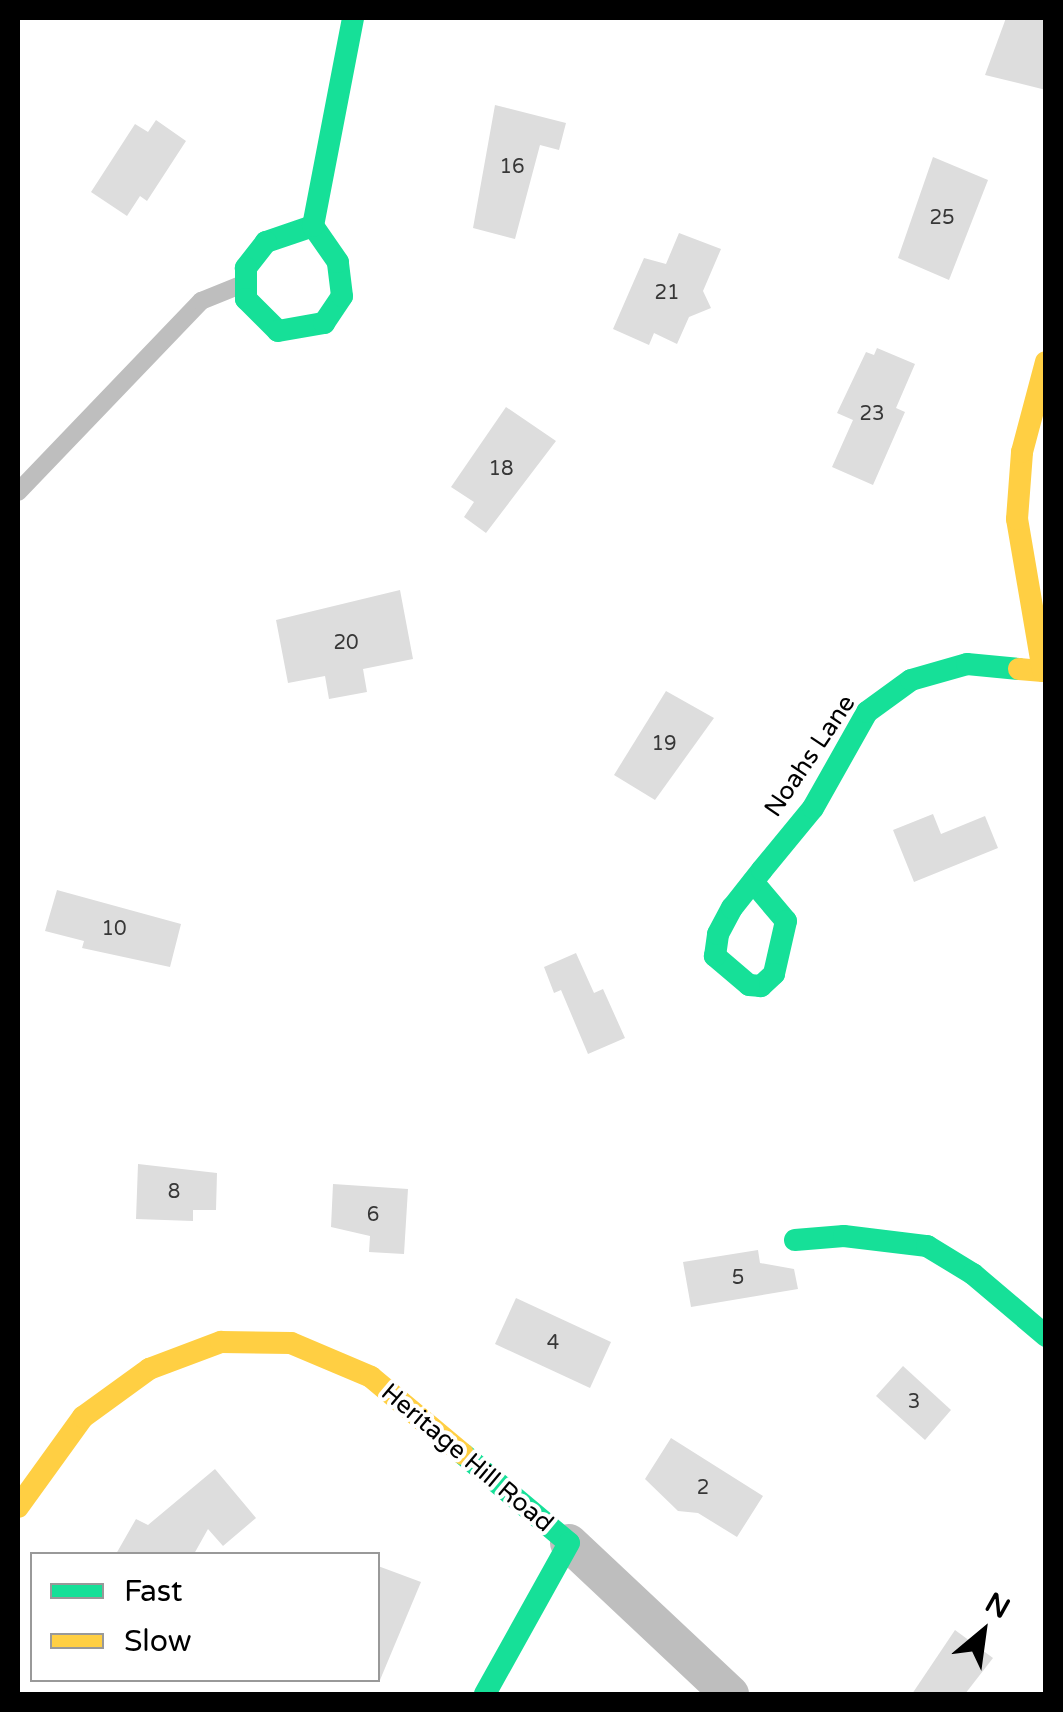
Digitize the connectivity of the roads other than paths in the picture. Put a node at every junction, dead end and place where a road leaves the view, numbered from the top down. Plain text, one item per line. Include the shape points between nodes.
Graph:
1 (353, 18) edge
2 (313, 226) junction
3 (244, 284) junction
4 (1046, 362) edge
5 (18, 492) edge
6 (1044, 672) edge
7 (753, 882) dead end
8 (795, 1240) dead end
9 (1046, 1336) edge
10 (18, 1507) edge
11 (569, 1543) junction
12 (485, 1694) edge
13 (730, 1694) edge

1 - 2 street
2 - 3 street via 266,242 246,268
2 - 3 street via 343,278 342,296 324,323 278,331 254,313
3 - 5 lane via 200,301
4 - 6 street, Noahs Lane via 1025,435 1017,519
6 - 7 street, Noahs Lane via 967,664 911,680 867,712 813,808
8 - 9 street via 844,1236 927,1246 973,1274
10 - 11 street, Heritage Hill Road via 83,1417 149,1369 220,1342 290,1343 371,1377
11 - 12 street, Heritage Hill Road
11 - 13 street, Heritage Hill Road

